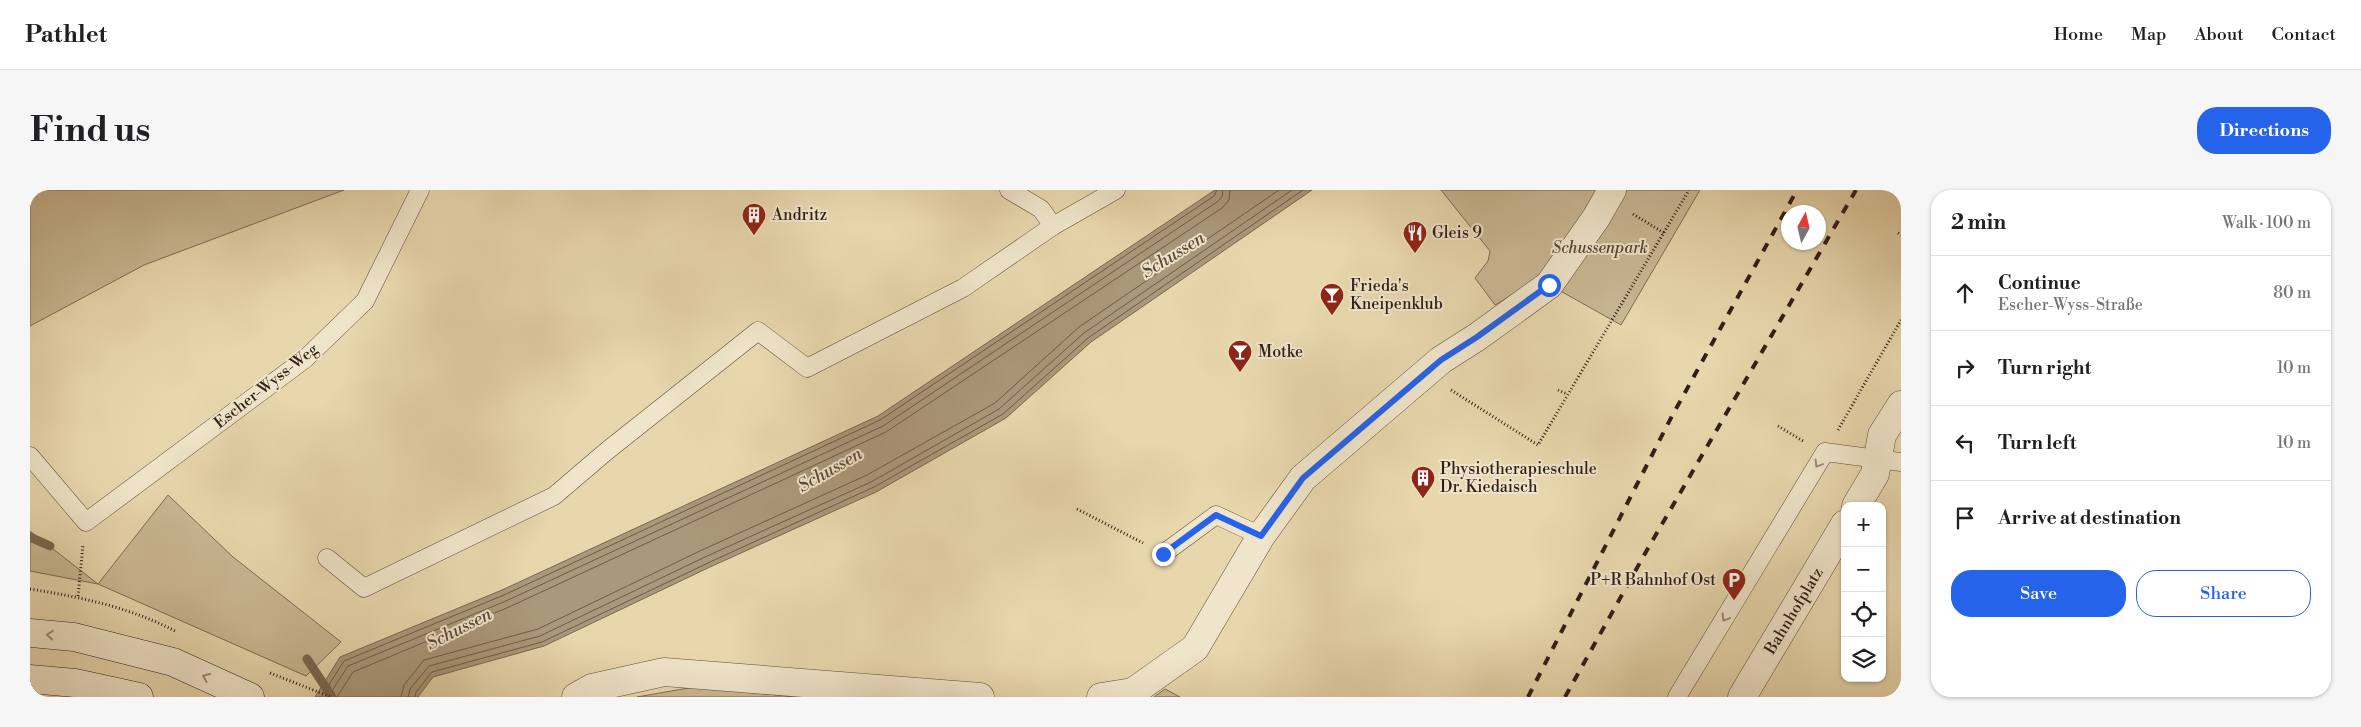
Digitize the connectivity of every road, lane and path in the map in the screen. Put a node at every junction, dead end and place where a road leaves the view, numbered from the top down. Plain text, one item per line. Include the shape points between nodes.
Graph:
1 (420, 190) edge
2 (1009, 190) edge
3 (1116, 190) edge
4 (1612, 190) edge
5 (1689, 190) edge
6 (1053, 226) junction
7 (1901, 320) edge
8 (1425, 374) junction
9 (1558, 390) dead end
10 (1567, 394) junction
11 (1901, 405) edge
12 (1778, 426) dead end
13 (1825, 452) junction
14 (30, 456) edge
15 (1889, 460) edge
16 (1858, 502) edge
17 (1077, 509) dead end
18 (86, 522) junction
19 (1841, 531) edge
20 (1261, 536) junction
21 (1163, 554) joint
22 (327, 558) dead end
23 (78, 596) dead end
24 (30, 633) edge
25 (273, 675) dead end
26 (30, 679) edge
27 (138, 697) edge
28 (250, 697) edge
29 (331, 697) edge
30 (577, 697) edge
31 (980, 697) edge
32 (1101, 697) edge
33 (1677, 697) edge
34 (1742, 697) edge

1 - 18 lane, Escher-Wyss-Weg via 365,300 305,359
2 - 6 lane via 1041,209
3 - 6 lane
4 - 8 street via 1549,285
5 - 10 path
6 - 22 lane via 963,288 807,368 758,331 554,496 364,588
7 - 13 path
8 - 10 path via 1538,445
8 - 20 street via 1303,478
9 - 10 path
11 - 15 street via 1882,435
12 - 13 path
13 - 15 lane
13 -> 33 lane
14 - 18 lane
15 - 16 street via 1875,474
17 - 21 path
18 - 23 path
19 - 34 street, Bahnhofplatz
20 - 21 lane via 1216,515
20 - 32 street via 1195,648 1134,692
28 -> 24 street via 173,662 74,636
25 - 29 path
26 - 27 street via 75,683
30 - 31 street via 592,688 664,672

